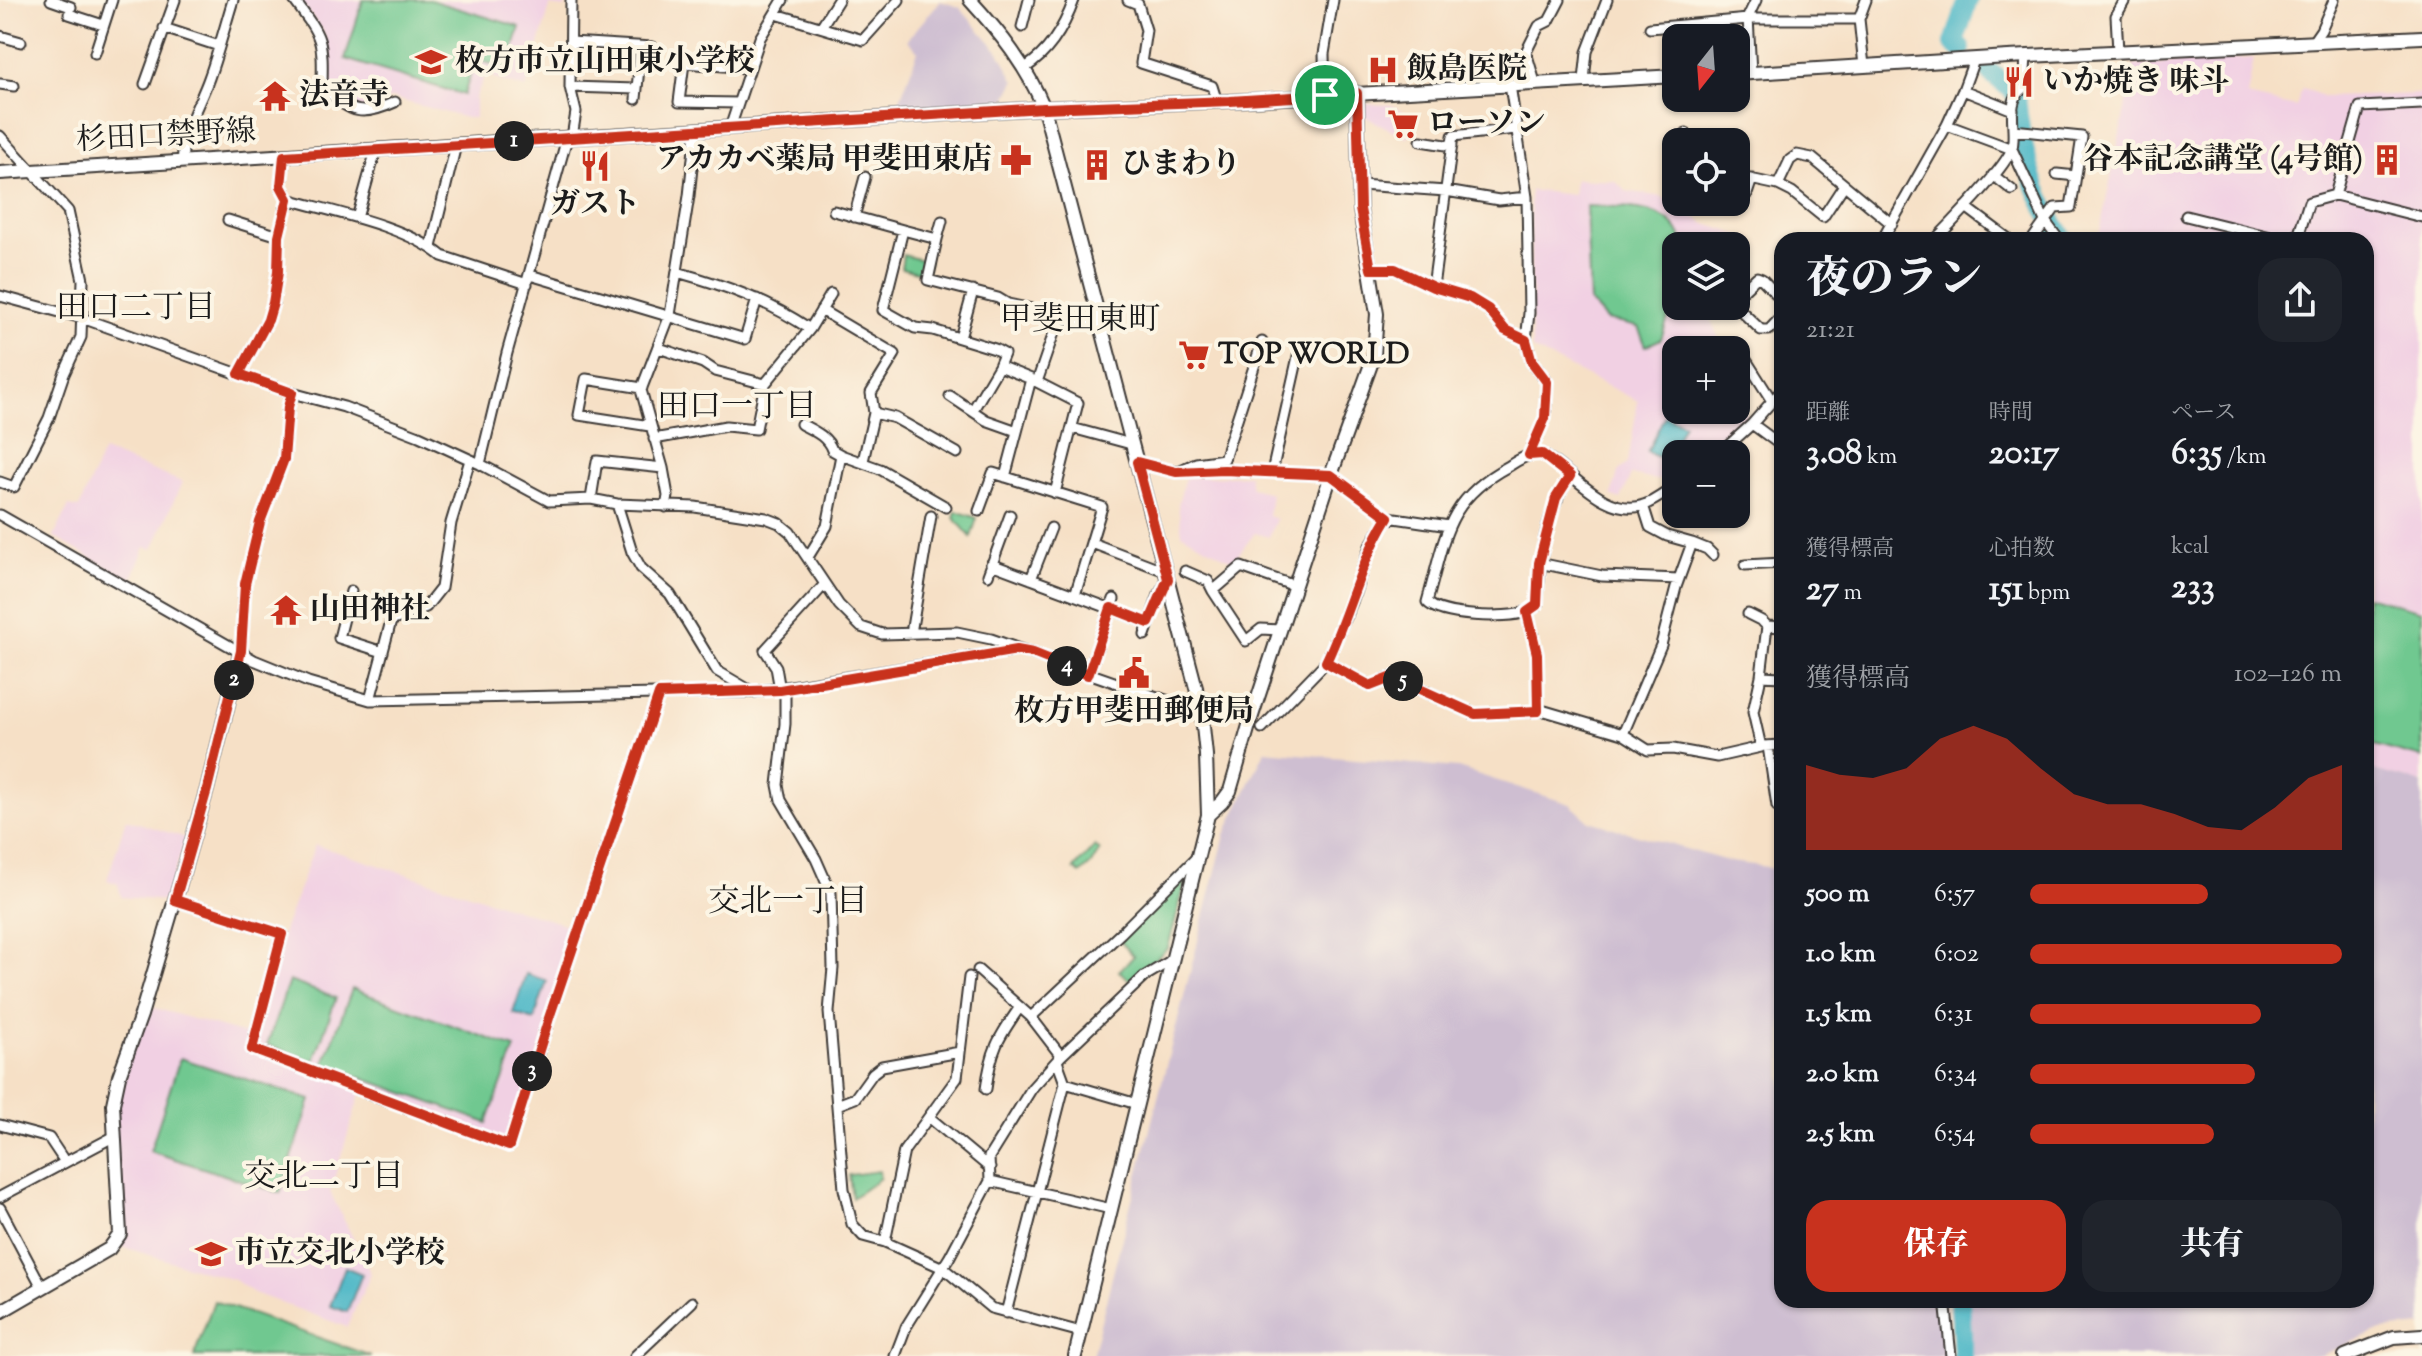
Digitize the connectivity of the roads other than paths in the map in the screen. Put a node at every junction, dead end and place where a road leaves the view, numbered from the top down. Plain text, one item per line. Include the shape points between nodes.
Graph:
1 (51, 0) edge
2 (112, 0) edge
3 (175, 0) edge
4 (233, 0) edge
5 (294, 0) edge
6 (571, 0) edge
7 (783, 0) edge
8 (838, 0) edge
9 (899, 0) edge
10 (970, 0) edge
11 (1029, 0) edge
12 (1074, 0) edge
13 (1128, 0) edge
14 (1333, 0) edge
15 (1560, 0) edge
16 (1607, 0) edge
17 (1756, 0) edge
18 (1866, 0) edge
19 (2125, 0) edge
20 (2334, 0) edge
21 (1139, 2) edge
22 (70, 10) edge
23 (776, 14) junction
24 (1748, 19) junction
25 (1859, 19) junction
26 (103, 25) junction
27 (821, 27) junction
28 (1022, 27) dead end
29 (164, 28) junction
30 (1650, 28) dead end
31 (0, 36) edge
32 (2422, 37) edge
33 (21, 42) dead end
34 (571, 42) junction
35 (2312, 43) junction
36 (219, 46) junction
37 (641, 47) junction
38 (652, 47) dead end
39 (2118, 51) junction
40 (95, 53) dead end
41 (2026, 56) junction
42 (1974, 60) junction
43 (1864, 66) junction
44 (750, 68) junction
45 (1025, 68) junction
46 (1751, 73) joint
47 (1662, 77) edge
48 (1584, 80) junction
49 (1533, 83) junction
50 (0, 84) edge
51 (145, 84) dead end
52 (1510, 85) junction
53 (14, 86) dead end
54 (570, 87) junction
55 (1963, 90) junction
56 (1357, 93) junction
57 (1325, 95) junction
58 (395, 102) dead end
59 (1217, 102) junction
60 (738, 103) junction
61 (2422, 104) edge
62 (2013, 107) junction
63 (1044, 108) junction
64 (1947, 125) junction
65 (730, 128) junction
66 (1516, 129) junction
67 (696, 130) junction
68 (2016, 130) junction
69 (0, 136) edge
70 (570, 138) junction
71 (1421, 141) dead end
72 (456, 145) junction
73 (1452, 146) junction
74 (2012, 149) junction
75 (376, 150) junction
76 (284, 156) junction
77 (183, 162) junction
78 (32, 170) junction
79 (0, 173) edge
80 (2057, 174) dead end
81 (1993, 175) junction
82 (2076, 176) junction
83 (865, 177) dead end
84 (1752, 179) joint
85 (1360, 185) junction
86 (1750, 185) edge
87 (1778, 185) junction
88 (1844, 185) junction
89 (2012, 190) dead end
90 (1446, 191) junction
91 (2335, 195) junction
92 (1527, 197) junction
93 (288, 199) junction
94 (1966, 207) junction
95 (834, 211) dead end
96 (2186, 216) dead end
97 (854, 217) junction
98 (2422, 217) edge
99 (357, 218) junction
100 (228, 220) dead end
101 (2046, 220) junction
102 (942, 221) dead end
103 (1892, 224) junction
104 (903, 230) junction
105 (1887, 232) edge
106 (1943, 232) edge
107 (1999, 232) edge
108 (2038, 232) edge
109 (2054, 232) edge
110 (2251, 232) edge
111 (2300, 232) edge
112 (279, 236) junction
113 (937, 239) junction
114 (431, 247) junction
115 (1371, 269) junction
116 (677, 272) junction
117 (528, 280) junction
118 (1750, 284) edge
119 (1433, 287) junction
120 (973, 291) junction
121 (1774, 292) edge
122 (831, 294) dead end
123 (0, 296) edge
124 (757, 299) junction
125 (821, 310) junction
126 (670, 315) junction
127 (82, 318) junction
128 (1059, 318) junction
129 (1750, 319) edge
130 (1101, 323) junction
131 (1774, 325) edge
132 (810, 329) junction
133 (960, 338) junction
134 (1526, 340) junction
135 (1262, 342) dead end
136 (659, 348) junction
137 (1299, 352) dead end
138 (999, 366) junction
139 (1750, 366) edge
140 (239, 374) junction
141 (1034, 380) junction
142 (765, 384) junction
143 (642, 388) junction
144 (292, 393) junction
145 (950, 396) dead end
146 (1772, 401) joint
147 (973, 410) junction
148 (874, 413) junction
149 (801, 424) dead end
150 (1752, 424) junction
151 (650, 426) junction
152 (1072, 428) junction
153 (1017, 431) junction
154 (654, 439) junction
155 (1734, 440) edge
156 (1774, 440) edge
157 (1131, 444) junction
158 (957, 453) dead end
159 (841, 455) junction
160 (1529, 455) junction
161 (863, 461) junction
162 (475, 462) junction
163 (1137, 462) junction
164 (663, 468) junction
165 (1176, 472) junction
166 (1272, 472) junction
167 (1331, 475) junction
168 (1570, 476) junction
169 (1005, 477) junction
170 (0, 482) edge
171 (1055, 493) junction
172 (1662, 494) edge
173 (591, 499) junction
174 (617, 504) junction
175 (1643, 505) junction
176 (666, 507) junction
177 (946, 507) dead end
178 (979, 511) dead end
179 (0, 515) edge
180 (1010, 515) dead end
181 (931, 516) dead end
182 (1388, 517) junction
183 (1449, 526) junction
184 (1051, 528) dead end
185 (1092, 543) junction
186 (1692, 543) junction
187 (1713, 555) dead end
188 (808, 557) junction
189 (1539, 563) junction
190 (1774, 563) edge
191 (1745, 565) dead end
192 (1185, 571) dead end
193 (1166, 575) junction
194 (1031, 579) junction
195 (1679, 579) junction
196 (825, 584) junction
197 (1295, 586) junction
198 (351, 591) dead end
199 (1213, 591) junction
200 (1075, 595) junction
201 (1112, 604) junction
202 (1527, 612) junction
203 (1748, 614) dead end
204 (1149, 623) junction
205 (1767, 626) junction
206 (1774, 626) edge
207 (1280, 630) junction
208 (911, 633) junction
209 (1145, 635) dead end
210 (1017, 650) junction
211 (241, 651) junction
212 (383, 652) junction
213 (1326, 662) junction
214 (1088, 675) junction
215 (1761, 676) junction
216 (1774, 677) edge
217 (782, 689) junction
218 (754, 692) junction
219 (659, 694) junction
220 (370, 700) junction
221 (1201, 707) junction
222 (1538, 711) junction
223 (1256, 725) junction
224 (1623, 734) junction
225 (1774, 745) edge
226 (1764, 746) junction
227 (1774, 792) edge
228 (1208, 815) junction
229 (1198, 856) junction
230 (175, 900) junction
231 (1172, 960) junction
232 (978, 970) dead end
233 (969, 977) dead end
234 (1020, 1007) junction
235 (1031, 1017) junction
236 (960, 1052) junction
237 (1059, 1058) junction
238 (1065, 1083) junction
239 (986, 1089) dead end
240 (1137, 1104) junction
241 (837, 1105) junction
242 (930, 1118) junction
243 (0, 1125) edge
244 (115, 1136) junction
245 (65, 1162) junction
246 (990, 1168) junction
247 (990, 1181) junction
248 (1037, 1194) junction
249 (0, 1197) edge
250 (0, 1208) edge
251 (1111, 1209) junction
252 (885, 1242) junction
253 (943, 1268) junction
254 (42, 1287) junction
255 (692, 1302) dead end
256 (1946, 1308) edge
257 (0, 1312) edge
258 (1006, 1313) junction
259 (1081, 1332) junction
260 (2422, 1335) edge
261 (635, 1356) edge
262 (895, 1356) edge
263 (1075, 1356) edge
264 (1951, 1356) edge
265 (2345, 1356) edge

1 - 22 street
2 - 26 street
3 - 29 street
4 - 36 street
5 - 58 street via 319,34 322,88 361,113
6 - 34 street
7 - 23 street
8 - 27 street
9 - 27 street via 863,40
10 - 45 street
11 - 28 street
12 - 45 street via 1045,55
13 - 21 street
14 - 57 street via 1324,54
15 - 49 street via 1526,52
16 - 48 street via 1587,52
17 - 24 street
18 - 25 street
19 - 39 street via 2116,16
20 - 35 street
21 - 59 street via 1146,30 1141,63 1212,86
22 - 26 street
23 - 27 street
23 - 44 street via 760,38
24 - 25 street
24 - 30 street
24 - 46 street
25 - 43 street
26 - 40 street
29 - 36 street
29 - 51 street
31 - 33 street
32 - 35 street
34 - 37 street
34 - 54 street
35 - 39 street
36 - 77 street via 188,130
37 - 38 street
37 - 54 street via 636,94
39 - 41 street
41 - 42 street
41 - 62 street via 2024,88
42 - 43 street
42 - 55 street
43 - 46 street
44 - 60 street
44 - 60 street via 684,63 679,102
45 - 63 street
47 - 48 street, 杉田口禁野線
48 - 49 street, 杉田口禁野線
49 - 52 street, 杉田口禁野線
50 - 53 street
52 - 56 street, 杉田口禁野線
52 - 66 street
54 - 70 street via 576,112
55 - 62 street
55 - 64 street
56 - 57 street, 杉田口禁野線
56 - 85 street
57 - 59 street, 杉田口禁野線
59 - 63 street, 杉田口禁野線
60 - 65 street
61 - 91 street via 2360,107
62 - 68 street
63 - 65 street, 杉田口禁野線
63 - 130 street
64 - 74 street
64 - 103 street
65 - 67 street, 杉田口禁野線
66 - 73 street via 1453,136
66 - 92 street
67 - 70 street, 杉田口禁野線
67 - 116 street
68 - 74 street
68 - 82 street via 2082,137
69 - 78 street
70 - 72 street, 杉田口禁野線
70 - 117 street
71 - 73 street
72 - 75 street, 杉田口禁野線
72 - 114 street
73 - 90 street
74 - 81 street
74 - 101 street
75 - 76 street, 杉田口禁野線
75 - 99 street
76 - 77 street, 杉田口禁野線
76 - 93 street via 281,186
77 - 78 street, 杉田口禁野線
78 - 79 street, 杉田口禁野線
78 - 127 street via 68,211 83,280
80 - 82 street
81 - 89 street
81 - 94 street
82 - 101 street via 2071,207 2055,208
83 - 97 street
84 - 86 street
84 - 87 street
85 - 90 street
85 - 115 street
87 - 88 street via 1797,155 1812,158
87 - 88 street via 1823,217
88 - 103 street
90 - 92 street via 1499,200
90 - 119 street
91 - 98 street
91 - 111 street via 2309,202
92 - 134 street
93 - 99 street
93 - 112 street
94 - 106 street
94 - 107 street
95 - 97 street
96 - 110 street
97 - 104 street
99 - 114 street
100 - 112 street
101 - 108 street
101 - 109 street
102 - 113 street
103 - 105 street
104 - 113 street
104 - 133 street via 883,310 915,328
112 - 140 street via 273,303
113 - 120 street via 928,280
114 - 117 street via 442,256
115 - 119 street via 1395,269
115 - 167 street via 1377,314 1374,356
116 - 124 street
116 - 126 street
117 - 126 street
117 - 162 street
118 - 121 street via 1757,277
119 - 134 street via 1470,298 1488,309 1505,330
120 - 128 street
120 - 133 street
122 - 125 street
123 - 127 street
124 - 126 street via 745,339
124 - 132 street
125 - 132 street
125 - 148 street via 895,354 871,393
126 - 136 street
127 - 140 street
127 - 170 street via 81,337 19,480 14,487
128 - 130 street
128 - 141 street
129 - 131 street via 1761,330
130 - 157 street
132 - 142 street
133 - 138 street via 1004,354
134 - 160 street via 1532,362 1547,382 1545,418
135 - 165 street via 1224,459
136 - 142 street
136 - 143 street
137 - 166 street
138 - 141 street
138 - 147 street
139 - 146 street
140 - 144 street
141 - 152 street via 1078,403
141 - 153 street
142 - 154 street via 756,429 726,426
143 - 151 street
143 - 151 street via 586,379 579,415
144 - 162 street via 344,407
144 - 211 street via 284,459 260,522 245,584
145 - 147 street
146 - 150 street
147 - 153 street
148 - 158 street via 895,418 917,436
148 - 161 street
149 - 159 street
150 - 155 street
150 - 156 street
151 - 154 street
152 - 157 street
152 - 171 street
153 - 169 street
154 - 164 street
157 - 163 street
159 - 161 street
159 - 188 street via 827,526
160 - 168 street via 1542,454
160 - 183 street via 1477,485
161 - 177 street
162 - 173 street via 549,501
162 - 212 street via 451,523 441,588 426,607 391,621
163 - 165 street
163 - 193 street
164 - 173 street via 597,461
164 - 176 street
165 - 166 street
166 - 167 street
167 - 182 street
167 - 197 street
168 - 175 street via 1618,506
168 - 189 street via 1556,498
169 - 171 street
169 - 178 street via 993,473
171 - 185 street via 1102,507
172 - 175 street
173 - 174 street
174 - 176 street
174 - 218 street via 641,568 670,594 717,671
175 - 186 street via 1650,527
176 - 188 street via 695,507 779,523
179 - 211 street
180 - 194 street via 989,570
181 - 208 street
182 - 183 street
182 - 213 street via 1370,546
183 - 202 street via 1427,602 1433,609 1471,616
184 - 194 street
185 - 193 street
185 - 200 street
186 - 187 street
186 - 195 street
188 - 196 street
189 - 195 street via 1602,576
189 - 202 street via 1537,605
190 - 191 street
192 - 199 street via 1208,581
193 - 204 street
193 - 221 street
194 - 200 street
195 - 224 street via 1661,645
196 - 208 street via 861,627 882,634
196 - 217 street via 765,650
197 - 199 street via 1241,567
197 - 207 street
198 - 212 street via 339,638
199 - 207 street via 1246,641 1261,629
200 - 201 street
201 - 204 street
201 - 214 street
202 - 222 street via 1537,654
203 - 205 street
204 - 209 street
205 - 206 street
205 - 215 street
207 - 223 street
208 - 210 street via 957,632
210 - 214 street
210 - 217 street
211 - 220 street via 308,682
211 - 230 street
212 - 220 street
213 - 222 street via 1370,686 1393,677 1475,714
213 - 223 street
214 - 221 street
215 - 216 street
215 - 226 street via 1753,712
217 - 218 street
217 - 241 street via 786,705 781,800 831,893 829,1012
218 - 219 street
219 - 220 street
219 - 230 street via 509,1146 252,1049 282,934
221 - 228 street
222 - 224 street
223 - 228 street via 1230,791
224 - 226 street via 1648,750 1717,757
225 - 226 street
226 - 227 street
228 - 229 street
229 - 231 street
229 - 235 street
230 - 244 street via 119,1076 113,1104
231 - 237 street via 1145,976
231 - 240 street
232 - 234 street
233 - 236 street
234 - 235 street
234 - 239 street via 997,1039
235 - 237 street
236 - 241 street via 882,1066 855,1098
236 - 242 street via 957,1078
237 - 238 street
237 - 246 street via 989,1157
238 - 240 street
238 - 248 street
240 - 251 street
241 - 252 street via 852,1224 863,1236
242 - 246 street
242 - 252 street via 904,1151
243 - 245 street via 49,1138
244 - 245 street
244 - 254 street via 120,1234 109,1249
245 - 249 street
246 - 247 street
247 - 248 street
247 - 253 street
248 - 251 street
248 - 258 street
250 - 254 street
251 - 259 street
252 - 253 street
253 - 258 street via 991,1308
253 - 262 street via 906,1327
254 - 257 street
255 - 261 street
256 - 264 street
258 - 259 street
259 - 263 street
260 - 265 street via 2394,1337

